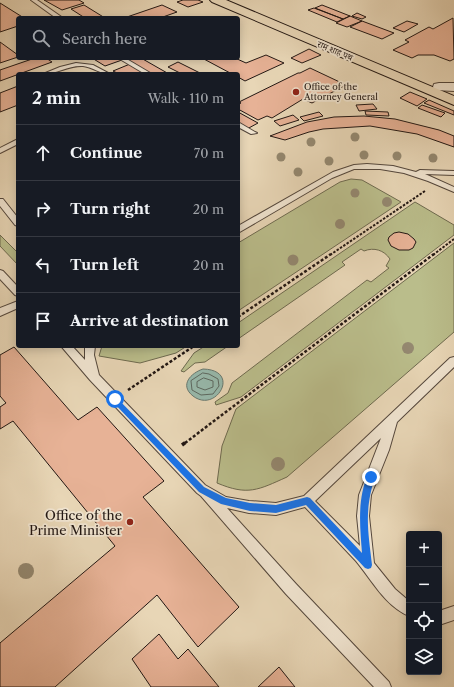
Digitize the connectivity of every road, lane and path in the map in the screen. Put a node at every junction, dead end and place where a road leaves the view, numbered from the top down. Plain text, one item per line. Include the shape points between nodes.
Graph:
1 (34, 0) edge
2 (216, 0) edge
3 (235, 0) edge
4 (57, 16) edge
5 (124, 60) edge
6 (52, 72) edge
7 (104, 72) edge
8 (146, 72) edge
9 (439, 87) junction
10 (454, 87) edge
11 (454, 94) edge
12 (454, 102) edge
13 (240, 125) edge
14 (253, 133) dead end
15 (16, 142) edge
16 (0, 151) edge
17 (406, 171) junction
18 (454, 173) edge
19 (439, 182) junction
20 (454, 190) edge
21 (0, 201) edge
22 (16, 221) edge
23 (240, 229) edge
24 (454, 239) edge
25 (0, 273) edge
26 (16, 291) edge
27 (16, 305) edge
28 (0, 312) edge
29 (240, 315) edge
30 (68, 348) edge
31 (90, 348) edge
32 (191, 348) edge
33 (454, 361) edge
34 (94, 376) junction
35 (115, 399) junction
36 (393, 417) junction
37 (169, 455) junction
38 (201, 489) junction
39 (307, 501) junction
40 (368, 565) junction
41 (406, 607) edge
42 (454, 613) edge
43 (442, 617) edge
44 (384, 687) edge

1 - 4 lane
2 - 12 main road, राम शाह पथ
3 - 9 main road, राम शाह पथ
5 - 8 lane
6 - 7 lane via 82,64
9 - 10 street
9 - 11 main road, राम शाह पथ
13 - 14 lane
15 - 16 lane
17 - 18 lane
17 - 19 lane
17 - 23 lane via 381,167 353,167 343,170
19 - 20 lane
19 - 29 path
21 - 22 lane
24 - 37 path
25 - 26 lane
27 - 28 lane
30 - 34 lane
31 - 34 lane
32 - 35 path
33 - 36 lane
34 - 35 lane
35 - 37 lane
36 - 39 lane
36 - 40 lane via 365,495 363,516
37 - 38 lane
38 - 39 lane via 224,502 250,507 276,509
38 - 44 lane
39 - 40 lane
40 - 41 lane via 383,587 397,602
42 - 43 lane

